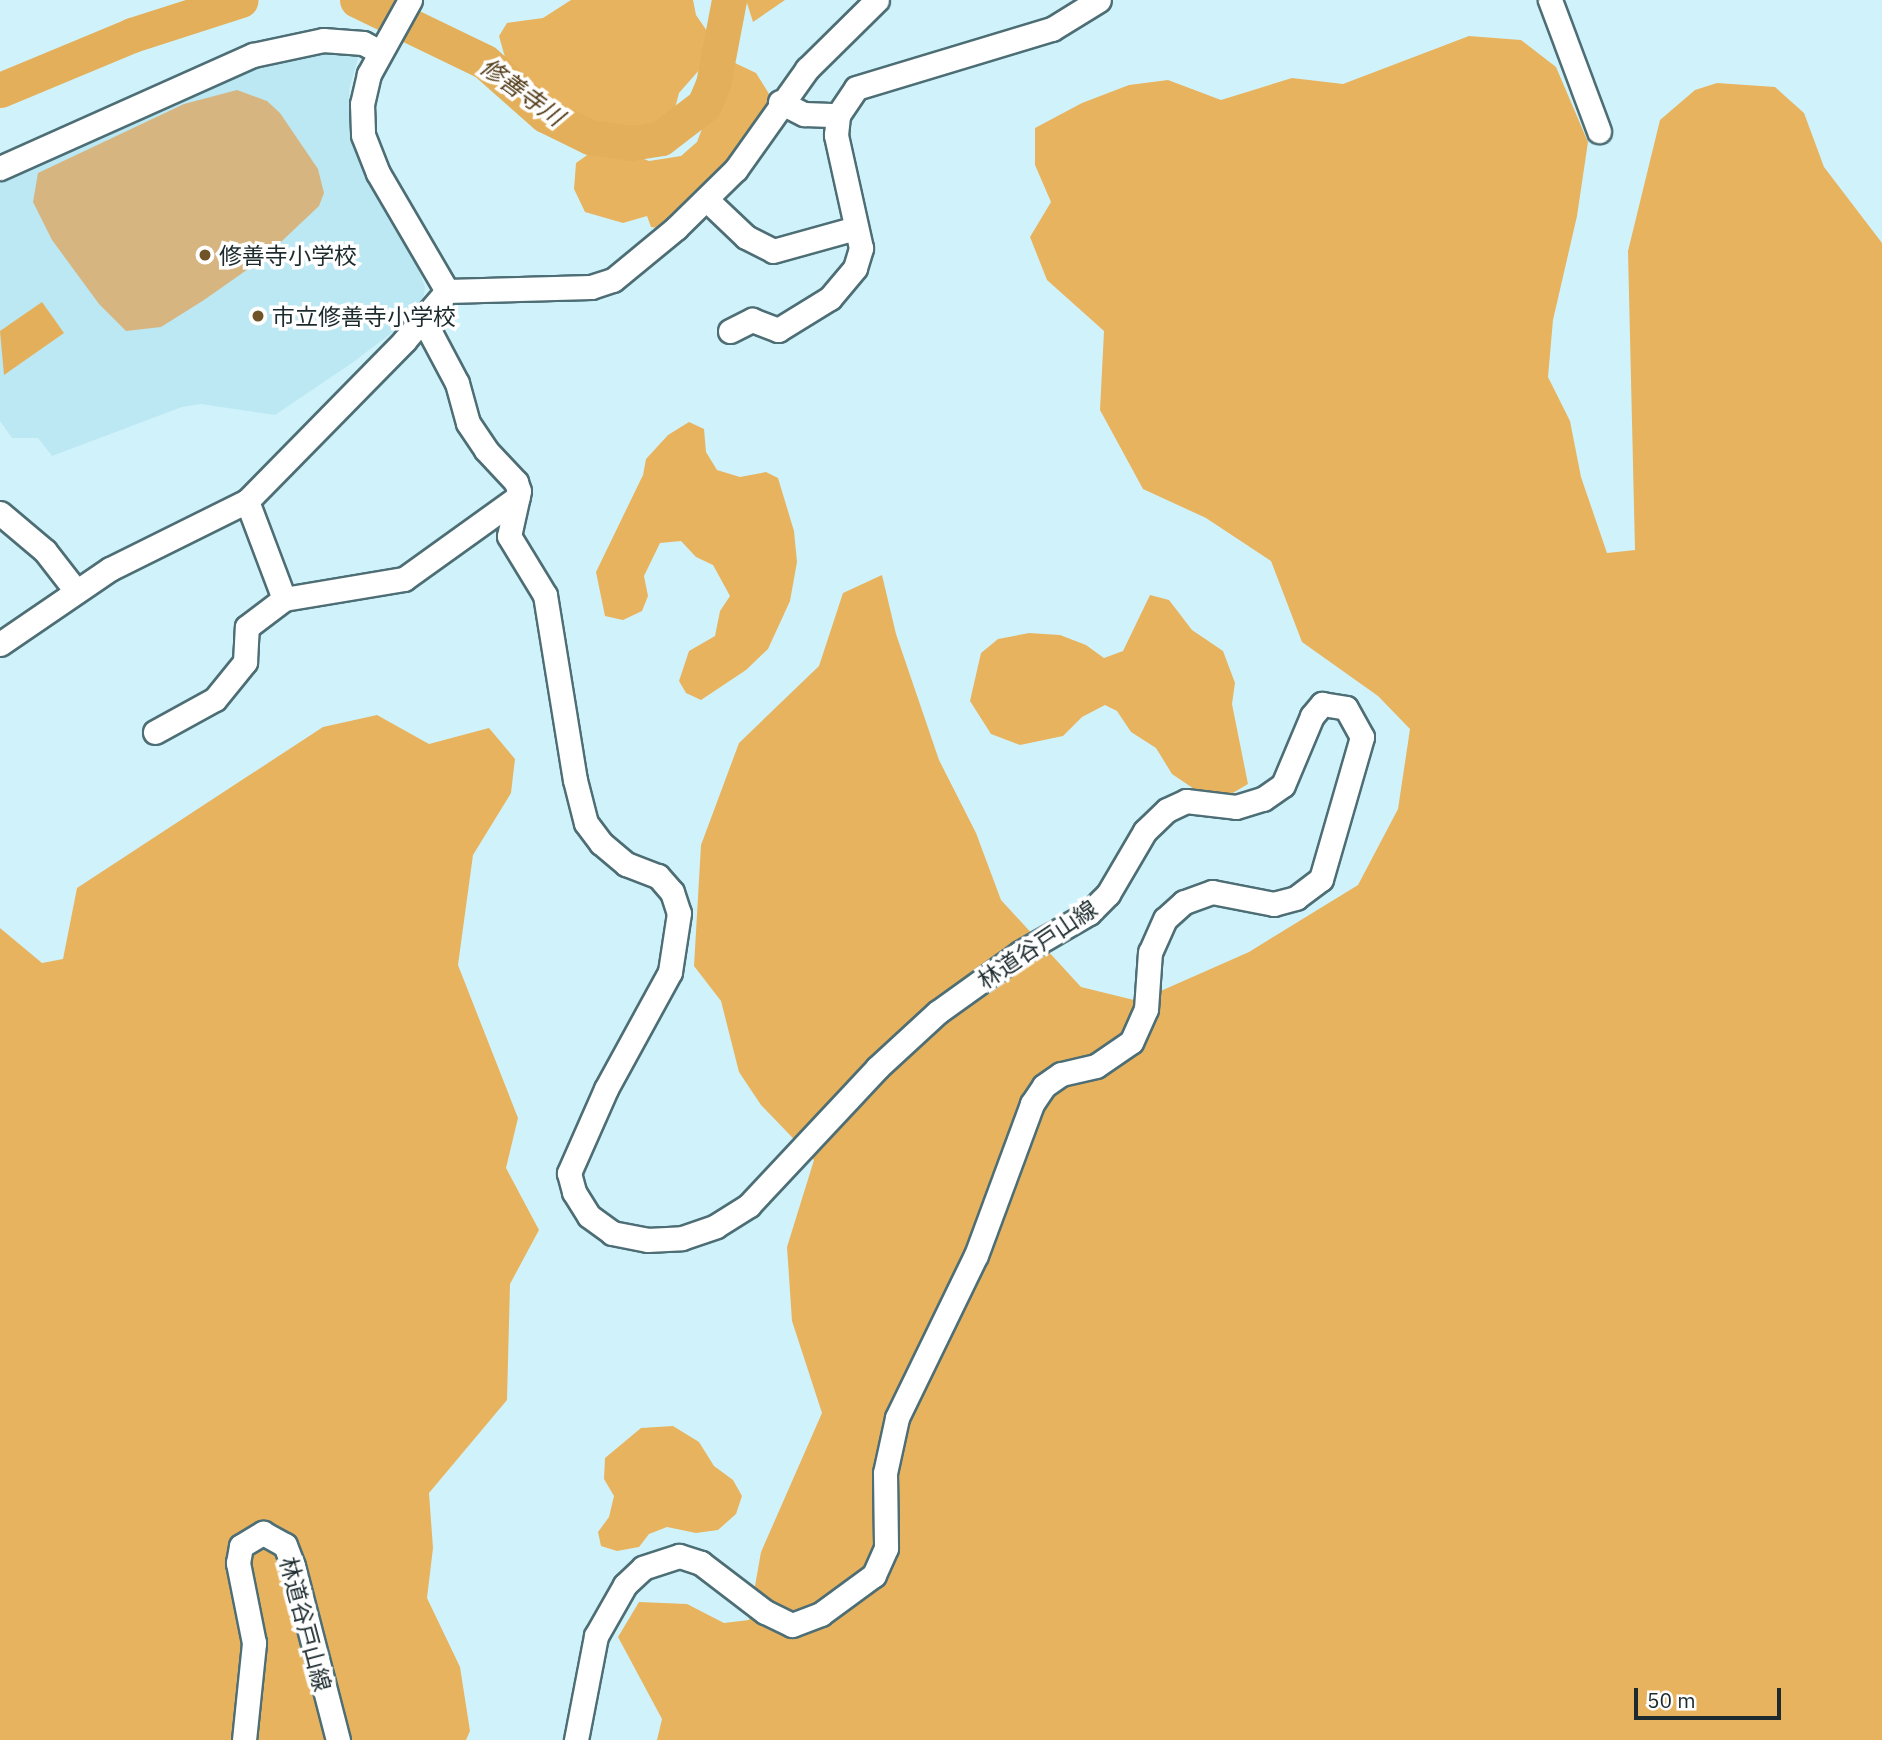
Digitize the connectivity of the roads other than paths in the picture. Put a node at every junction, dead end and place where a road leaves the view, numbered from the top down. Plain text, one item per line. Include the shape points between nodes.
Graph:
1 (410, 0) edge
2 (877, 0) edge
3 (1099, 0) edge
4 (1550, 0) edge
5 (383, 47) junction
6 (780, 102) junction
7 (838, 115) junction
8 (1599, 131) dead end
9 (0, 168) edge
10 (706, 199) junction
11 (856, 228) junction
12 (447, 291) junction
13 (423, 320) junction
14 (730, 331) dead end
15 (518, 497) junction
16 (247, 501) junction
17 (0, 513) edge
18 (76, 591) junction
19 (284, 599) junction
20 (0, 644) edge
21 (155, 733) dead end
22 (244, 1740) edge
23 (338, 1740) edge
24 (576, 1740) edge

1 - 5 street
2 - 6 street
3 - 7 street via 1052,29 856,88
4 - 8 street
5 - 9 street via 323,40 253,55
5 - 12 street via 362,104 363,135 378,173
6 - 7 street via 804,114
6 - 10 street via 736,169
7 - 11 street via 836,135
10 - 11 street via 746,237 773,251
10 - 12 street via 631,266 601,285
11 - 14 street via 860,257 830,298 778,330 752,320
12 - 13 street
13 - 15 street via 457,383 468,423 516,482
13 - 16 street
15 - 19 street via 404,579
15 - 24 street, 林道谷戸山線 via 509,536 545,595 586,823 626,864 658,876 672,892 679,914 670,972 606,1089 569,1173 589,1216 612,1233 647,1240 682,1238 749,1205 877,1068 937,1012 1020,953 1089,912 1108,894 1145,831 1167,810 1186,802 1236,807 1263,799 1283,785 1312,716 1322,704 1346,708 1362,737 1325,868 1310,891 1274,904 1212,892 1184,902 1165,919 1150,952 1146,1009 1131,1042 1096,1066 1061,1074 1044,1086 1032,1104 976,1255 894,1427 885,1473 886,1548 874,1574 821,1614 792,1625 765,1612 701,1563 679,1556 643,1569 619,1593 596,1636
16 - 18 street via 144,550
16 - 19 street
17 - 18 street via 45,551
18 - 20 street
19 - 21 street via 247,627 245,662 215,699
22 - 23 street, 林道谷戸山線 via 254,1643 238,1563 241,1546 263,1533 285,1545 293,1566

